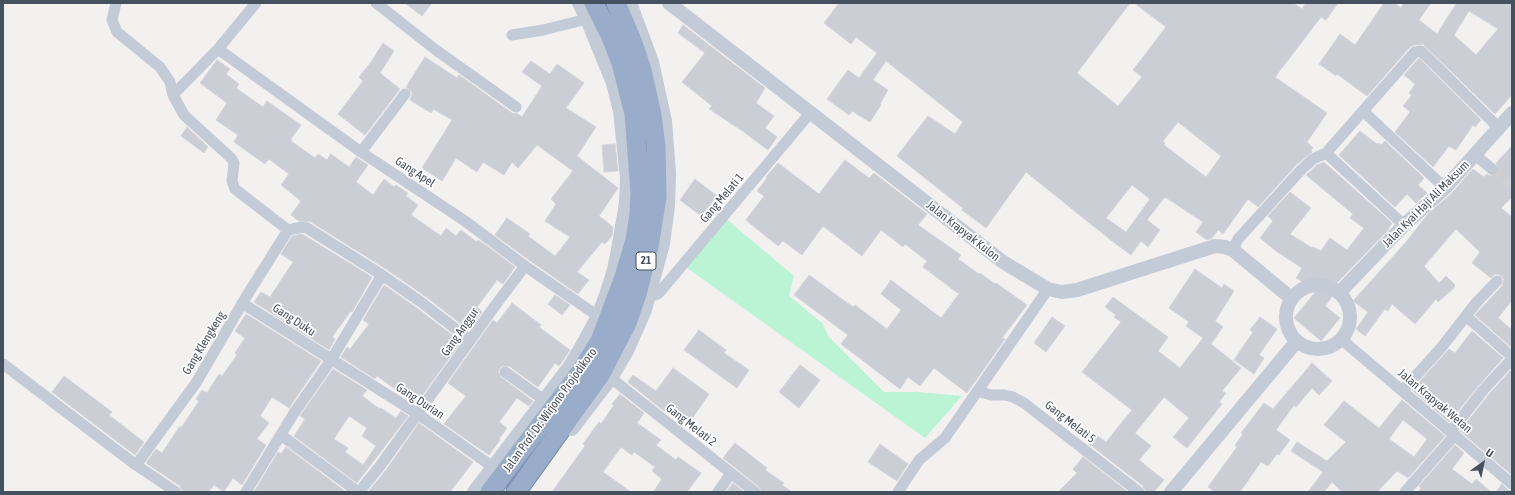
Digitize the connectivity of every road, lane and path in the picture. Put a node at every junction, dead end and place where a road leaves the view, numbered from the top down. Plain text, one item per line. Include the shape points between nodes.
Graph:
1 (116, 3) edge
2 (256, 3) edge
3 (376, 3) edge
4 (578, 3) edge
5 (616, 3) edge
6 (630, 3) edge
7 (668, 3) edge
8 (591, 11) edge
9 (512, 35) dead end
10 (218, 49) junction
11 (171, 88) junction
12 (405, 94) dead end
13 (516, 107) dead end
14 (1363, 111) junction
15 (811, 112) junction
16 (1512, 113) edge
17 (1499, 128) junction
18 (361, 152) junction
19 (1326, 153) junction
20 (1474, 154) junction
21 (1492, 169) tunnel mouth
22 (1444, 188) junction
23 (1404, 225) junction
24 (288, 230) junction
25 (1233, 250) junction
26 (525, 266) junction
27 (382, 275) junction
28 (1497, 281) dead end
29 (1339, 293) junction
30 (649, 294) junction
31 (1044, 295) junction
32 (1291, 298) junction
33 (242, 303) junction
34 (598, 316) junction
35 (1466, 316) junction
36 (1342, 338) junction
37 (470, 340) junction
38 (1297, 341) junction
39 (1512, 358) edge
40 (331, 360) junction
41 (3, 364) edge
42 (505, 372) dead end
43 (611, 378) junction
44 (1403, 390) junction
45 (977, 391) junction
46 (544, 400) junction
47 (418, 414) junction
48 (1453, 433) junction
49 (280, 435) junction
50 (136, 465) junction
51 (498, 471) junction
52 (731, 473) junction
53 (1512, 484) edge
54 (519, 491) edge
55 (176, 492) edge
56 (246, 492) edge
57 (359, 492) edge
58 (474, 492) edge
59 (490, 492) edge
60 (718, 492) edge
61 (755, 492) edge
62 (898, 492) edge
63 (1139, 492) edge
64 (1171, 492) edge
65 (1405, 492) edge

1 - 11 street via 112,20 117,32 160,67
2 - 10 street
3 - 13 street
4 - 8 street
5 - 54 highway, 21 via 642,70 652,115 656,146 657,197 649,247 627,323 600,375
6 - 30 street via 652,62 662,104 669,172 663,244
7 - 15 street, Jalan Krapyak Kulon
8 - 9 street via 543,30
8 - 34 street via 620,111 627,178 620,244
8 - 51 highway, Jalan Prof. Dr. Wirjono Projodikoro / 21 via 611,37 621,63 634,114 640,192 635,240 600,341 580,373
10 - 11 street
10 - 18 street, Gang Apel
11 - 24 street via 184,115 231,158 234,163 232,181 235,189
12 - 18 street
14 - 17 street via 1415,52 1421,51
14 - 19 street
14 - 22 street
15 - 30 street, Gang Melati 1 via 659,293
15 - 31 street, Jalan Krapyak Kulon
16 - 17 street, Jalan Kyai Haji Ali Maksum
17 - 20 street, Jalan Kyai Haji Ali Maksum
18 - 26 street, Gang Apel via 465,220
19 - 23 street
19 - 25 street via 1313,159 1301,170 1238,239
20 - 21 street
20 - 22 street, Jalan Kyai Haji Ali Maksum
22 - 23 street, Jalan Kyai Haji Ali Maksum
23 - 29 street, Jalan Kyai Haji Ali Maksum
24 - 27 street via 307,228
24 - 33 street, Gang Klengkeng
25 - 31 street, Jalan Krapyak Kulon via 1225,246 1215,246 1077,290
25 - 32 street, Jalan Krapyak Kulon
26 - 34 street, Gang Apel
26 - 37 street, Gang Anggur
27 - 37 street via 422,302
27 - 40 street
28 - 35 street
29 - 32 street via 1318,284 1303,288
29 - 36 street via 1347,303 1350,314
30 - 43 street via 645,310 627,350
31 - 45 street
32 - 38 street via 1286,310 1286,324
33 - 40 street, Gang Duku
33 - 50 street, Gang Klengkeng via 196,383
34 - 46 street via 570,366
35 - 39 street
35 - 44 street
36 - 38 street via 1330,346 1316,349
36 - 44 street, Jalan Krapyak Wetan
37 - 47 street, Gang Anggur
38 - 64 street
39 - 48 street via 1485,388
40 - 47 street, Gang Durian
40 - 49 street
41 - 50 street
42 - 46 street
43 - 52 street, Gang Melati 2
43 - 54 street
44 - 48 street, Jalan Krapyak Wetan
45 - 62 street via 945,438 919,460
45 - 63 street, Gang Melati 5 via 1013,397 1024,403
46 - 51 street
47 - 51 street, Gang Durian
47 - 57 street, Gang Anggur
48 - 53 street, Jalan Krapyak Wetan
48 - 65 street
49 - 56 street
49 - 57 street
50 - 55 street
51 - 54 highway
51 - 58 street
51 - 59 highway, Jalan Prof. Dr. Wirjono Projodikoro / 21
52 - 60 street
52 - 61 street, Gang Melati 2

